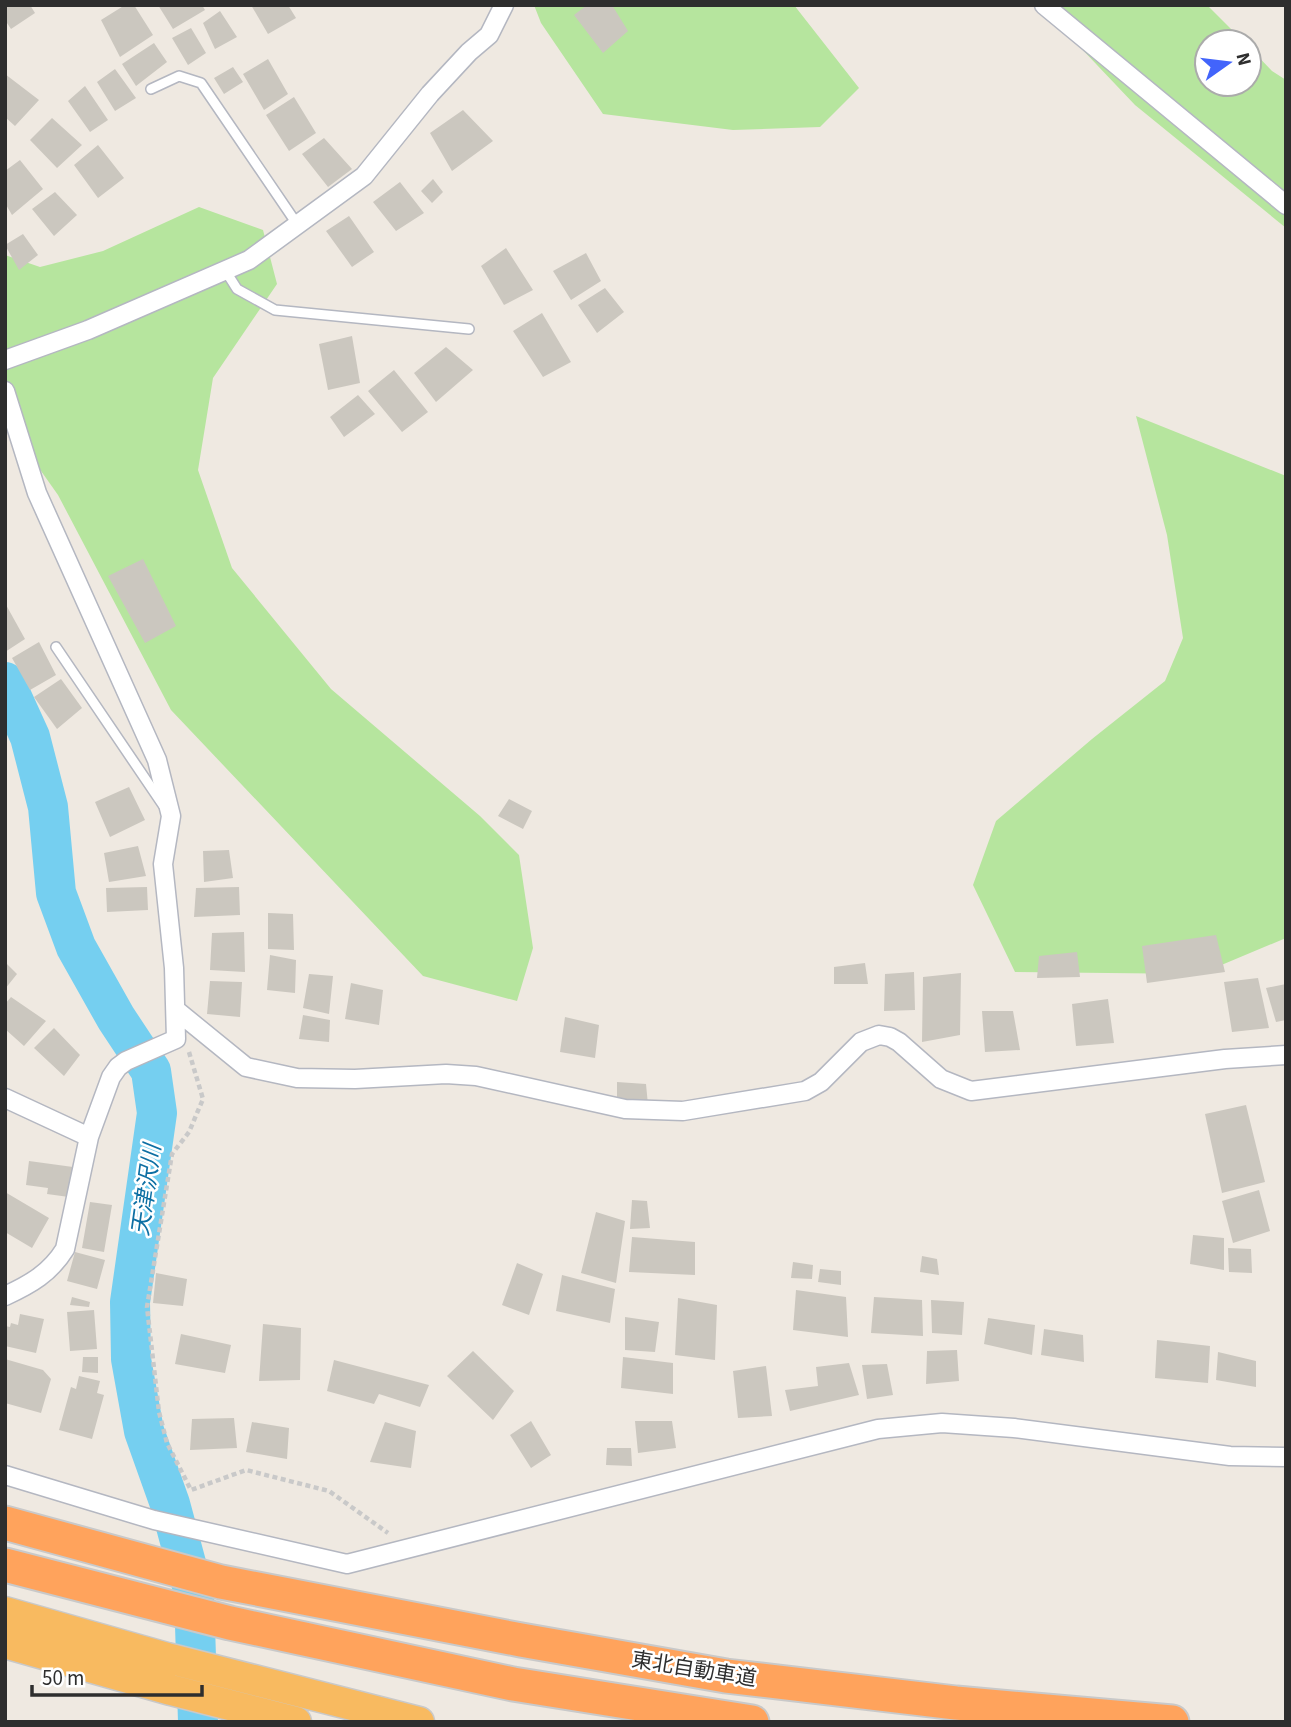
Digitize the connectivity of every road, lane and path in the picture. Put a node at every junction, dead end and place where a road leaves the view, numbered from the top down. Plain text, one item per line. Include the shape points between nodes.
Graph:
1 (504, 5) edge
2 (1044, 5) edge
3 (151, 89) dead end
4 (1286, 205) edge
5 (297, 224) junction
6 (225, 270) junction
7 (469, 329) dead end
8 (5, 360) edge
9 (5, 391) edge
10 (56, 647) dead end
11 (171, 816) junction
12 (177, 1010) junction
13 (1286, 1055) edge
14 (5, 1098) edge
15 (89, 1137) junction
16 (5, 1296) edge
17 (1286, 1457) edge
18 (5, 1475) edge
19 (5, 1523) edge
20 (409, 1548) junction
21 (5, 1565) edge
22 (5, 1612) edge
23 (5, 1643) edge
24 (296, 1722) edge
25 (419, 1722) edge
26 (752, 1722) edge
27 (1172, 1722) edge

1 - 5 street via 489,35 429,94 364,176
2 - 4 street
3 - 5 lane via 179,76 201,83
5 - 6 street via 248,260
6 - 7 lane via 237,289 275,310
6 - 8 street via 88,330
9 - 11 street via 37,493 157,760
10 - 11 lane
11 - 12 street via 163,864
12 - 13 street via 246,1067 275,1074 355,1079 476,1076 641,1111 692,1111 805,1091 821,1082 861,1042 879,1035 899,1042 941,1079 971,1091
12 - 15 street via 176,1039 126,1061 111,1077
12 - 20 path via 203,1099 172,1154 147,1307 167,1443 191,1490 246,1470 329,1491
14 - 15 street
15 - 16 street via 65,1249 40,1279
17 - 20 street via 1230,1456 942,1423 878,1429
18 - 20 street via 155,1520 347,1564
19 - 27 highway, 東北自動車道 via 221,1582 726,1676
21 - 26 highway, 東北自動車道 via 230,1623 513,1684
22 - 25 highway
23 - 24 highway

